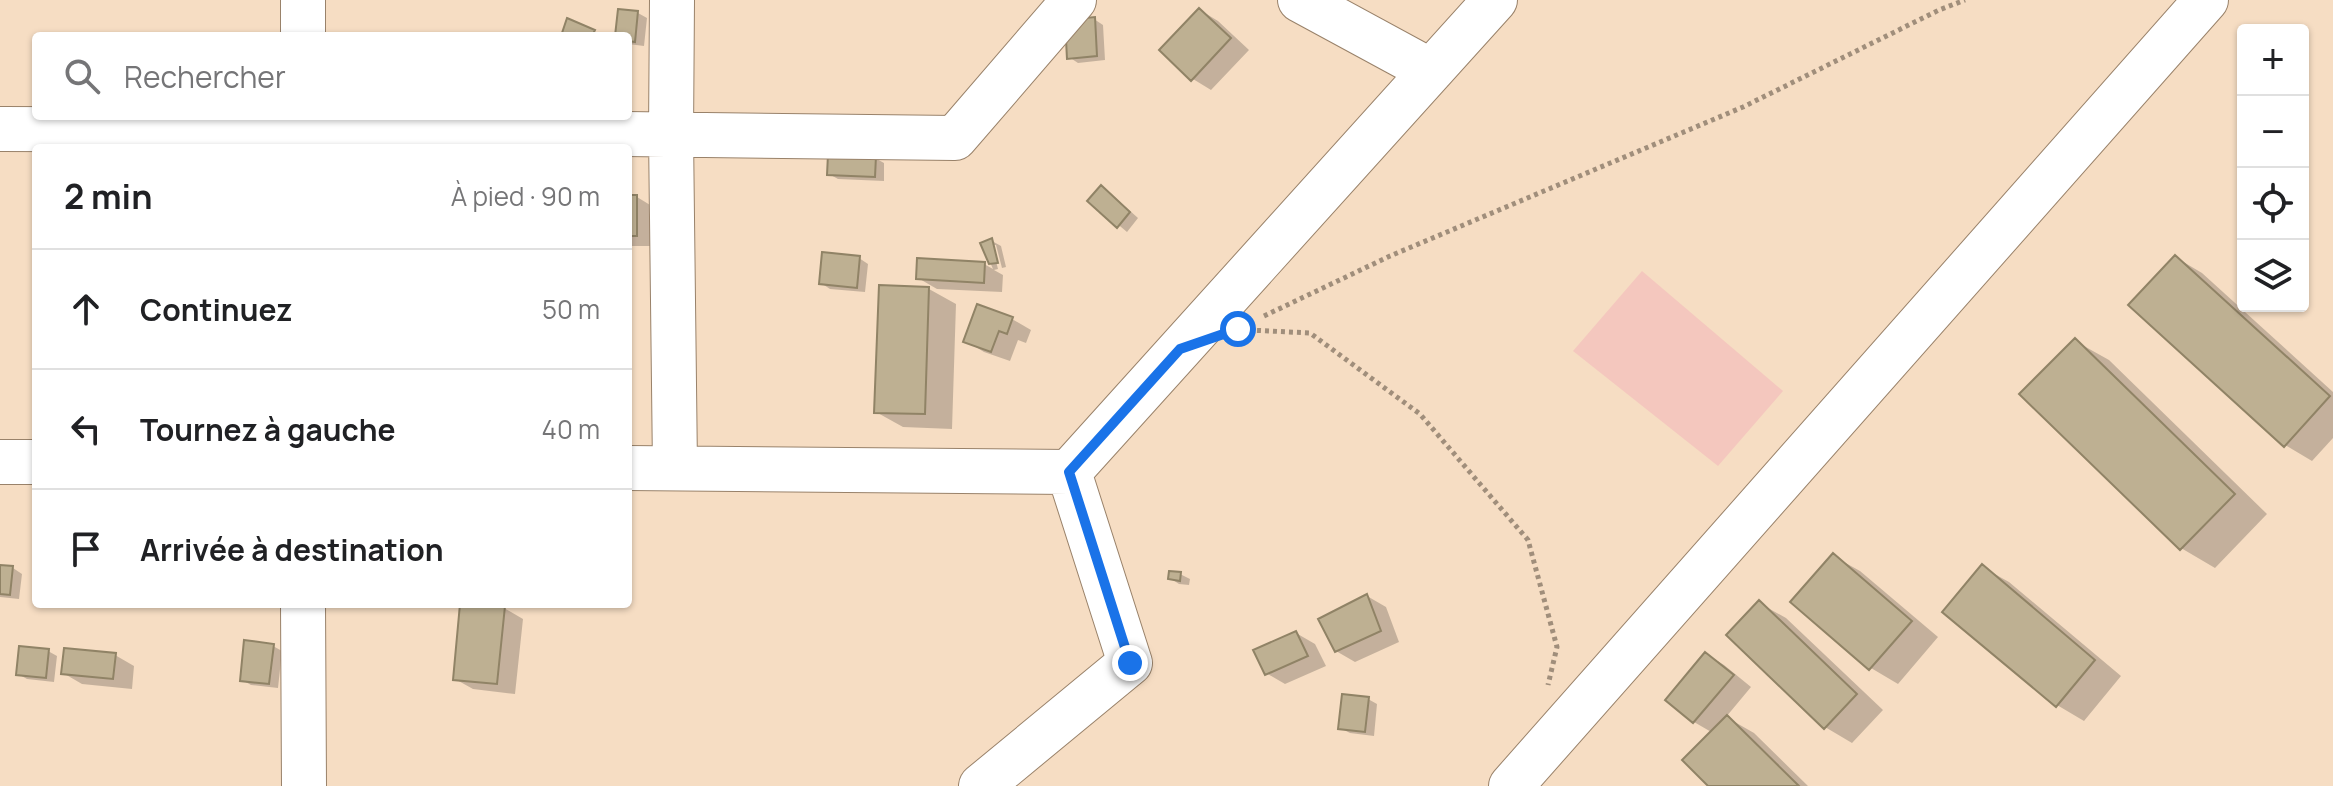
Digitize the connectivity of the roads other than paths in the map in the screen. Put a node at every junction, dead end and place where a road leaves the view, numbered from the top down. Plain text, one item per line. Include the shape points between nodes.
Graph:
1 (303, 0) edge
2 (672, 0) edge
3 (1074, 0) edge
4 (1300, 0) edge
5 (1495, 0) edge
6 (2206, 0) edge
7 (303, 32) edge
8 (1431, 71) junction
9 (0, 129) edge
10 (302, 131) edge
11 (671, 134) junction
12 (0, 462) edge
13 (32, 462) edge
14 (632, 468) edge
15 (675, 468) junction
16 (1069, 472) junction
17 (303, 608) edge
18 (304, 786) edge
19 (981, 786) edge
20 (1511, 786) edge

1 - 7 street
2 - 11 street
3 - 11 street via 955,138
4 - 8 street
5 - 8 street
6 - 20 street
8 - 16 street
9 - 10 street
10 - 11 street
11 - 15 street
12 - 13 street
14 - 15 street
15 - 16 street
16 - 19 street via 1130,663
17 - 18 street

